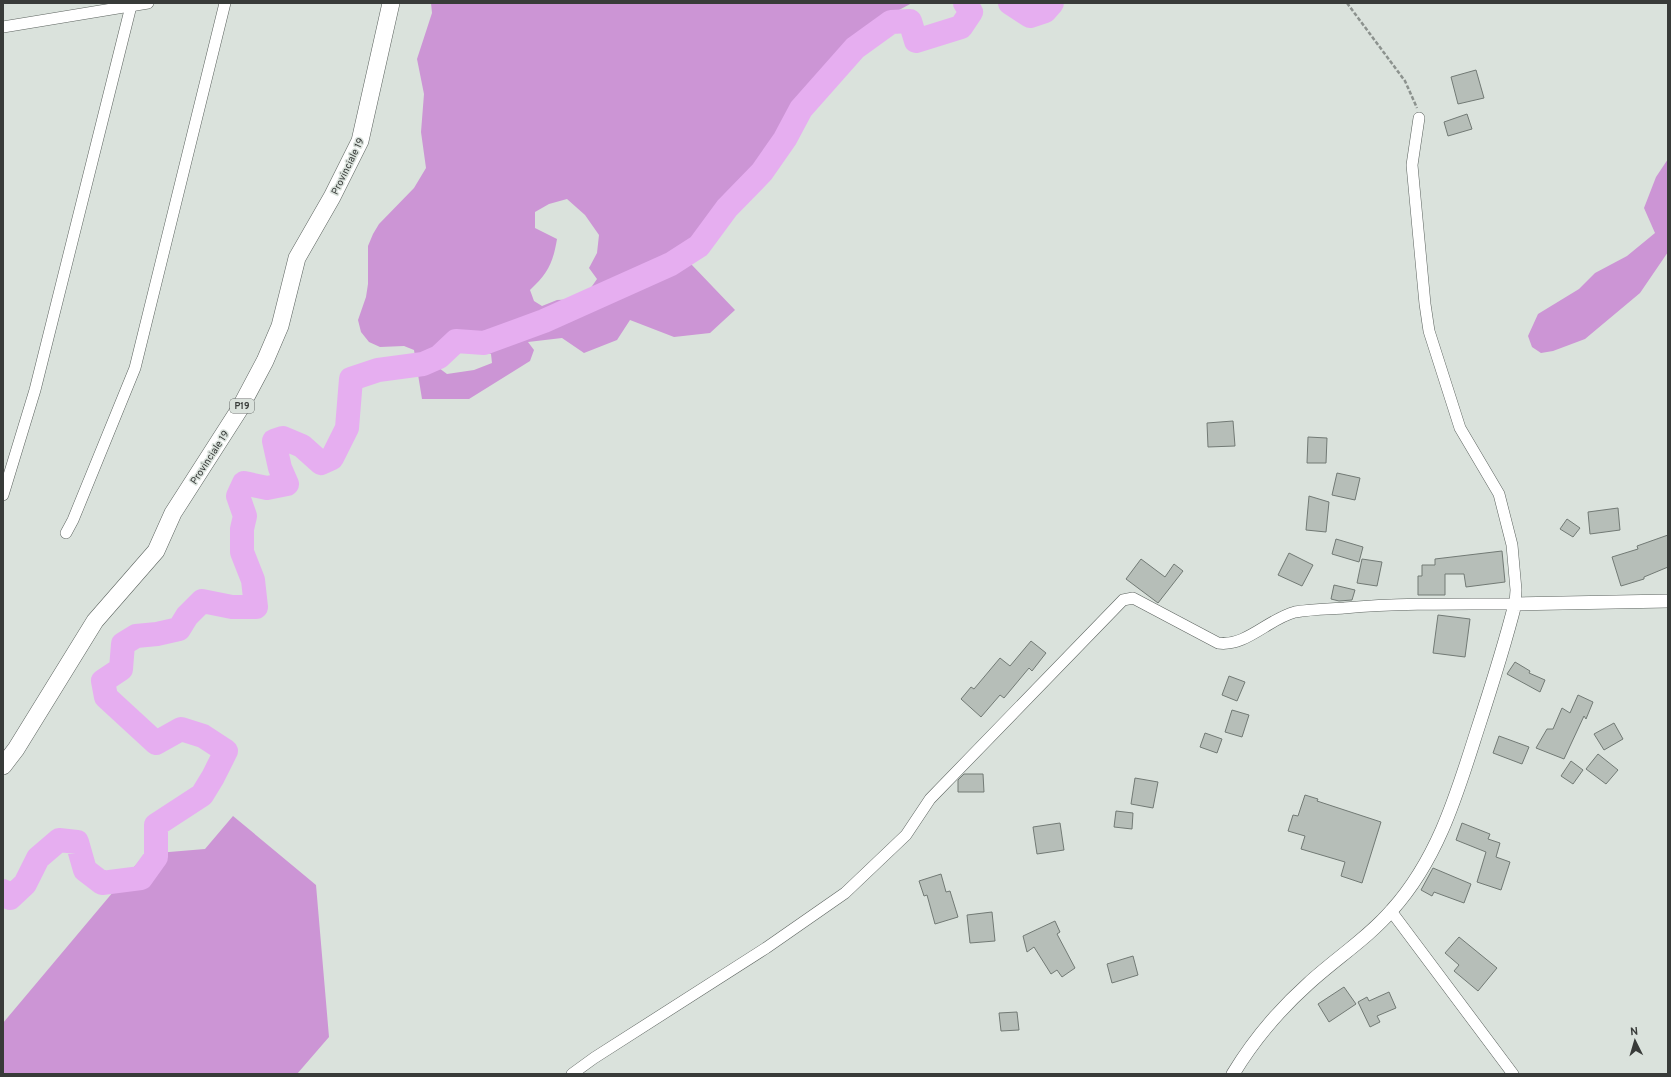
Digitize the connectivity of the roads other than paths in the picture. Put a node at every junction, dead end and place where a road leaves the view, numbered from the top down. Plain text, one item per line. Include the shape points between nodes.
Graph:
1 (148, 3) edge
2 (225, 3) edge
3 (391, 3) edge
4 (130, 6) junction
5 (3, 28) edge
6 (1419, 118) road end
7 (3, 495) edge
8 (66, 533) dead end
9 (1668, 601) edge
10 (1515, 604) junction
11 (3, 766) edge
12 (1391, 911) junction
13 (572, 1074) edge
14 (1233, 1074) edge
15 (1513, 1074) edge

1 - 4 street
2 - 8 street via 135,368
3 - 11 main road, Provinciale 19 / P19 via 360,141 297,258 280,326 265,361 240,410 173,513 156,551 95,621
4 - 5 street
4 - 7 street via 35,390
6 - 10 street via 1412,165 1429,331 1460,428 1498,494 1512,545
9 - 10 street
10 - 12 street via 1458,791 1442,832 1420,874
10 - 13 street via 1363,606 1297,612 1274,620 1228,644 1218,643 1133,598 1123,600 930,799 906,835 845,893 766,948
12 - 14 street via 1307,984 1249,1047
12 - 15 street

